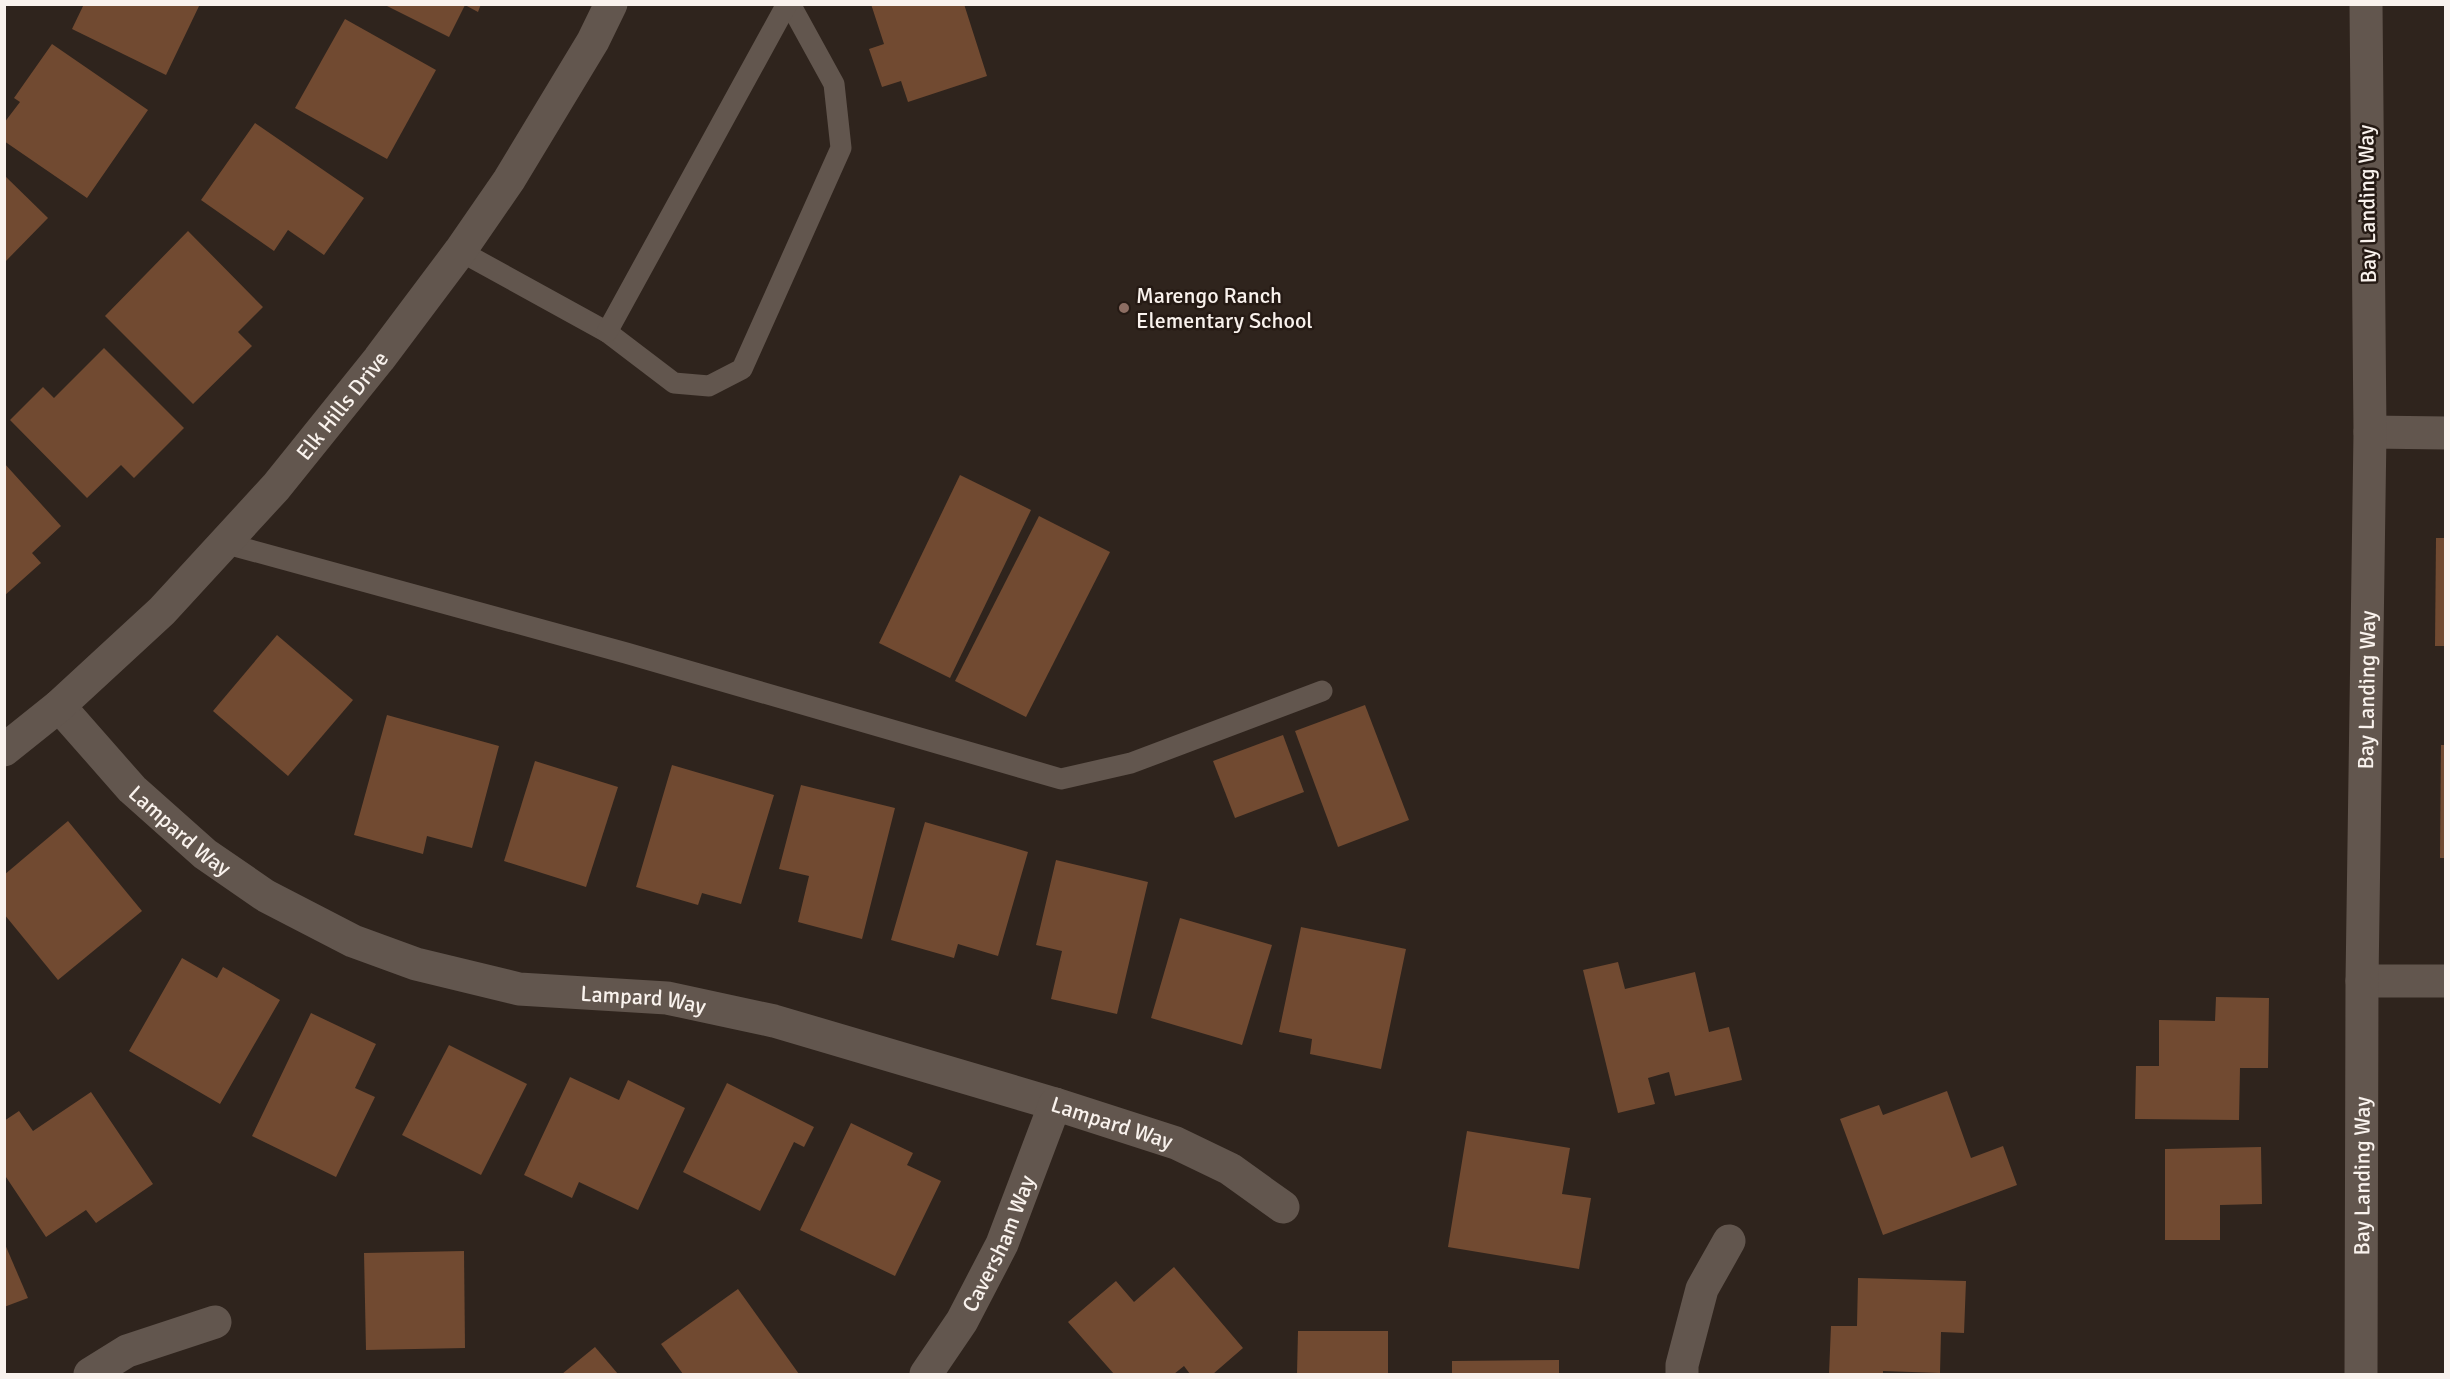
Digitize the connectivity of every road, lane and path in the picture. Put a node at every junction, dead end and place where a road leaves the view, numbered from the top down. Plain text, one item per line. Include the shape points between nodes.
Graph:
1 (611, 4) edge
2 (788, 4) edge
3 (2366, 4) edge
4 (460, 251) junction
5 (607, 332) junction
6 (2370, 432) junction
7 (2445, 433) edge
8 (224, 543) junction
9 (1322, 691) dead end
10 (59, 706) junction
11 (4, 750) edge
12 (2362, 981) junction
13 (2445, 981) edge
14 (1055, 1104) junction
15 (1283, 1207) dead end
16 (1729, 1241) dead end
17 (215, 1322) dead end
18 (90, 1374) edge
19 (926, 1374) edge
20 (1682, 1374) edge
21 (2361, 1374) edge

1 - 4 street, Elk Hills Drive via 509,180
2 - 5 lane
2 - 5 lane via 834,84 841,148 742,369 709,386 674,383
3 - 6 street, Bay Landing Way
4 - 5 lane
4 - 8 street, Elk Hills Drive via 276,487
6 - 7 street
6 - 12 street, Bay Landing Way
8 - 9 lane via 626,653 1061,779 1131,763
8 - 10 street, Elk Hills Drive via 162,611
10 - 11 street, Elk Hills Drive
10 - 14 street, Lampard Way via 132,789 205,854 266,896 353,941 416,964 519,989 667,998 774,1020
12 - 13 street
12 - 21 street, Bay Landing Way
14 - 15 street, Lampard Way via 1176,1143 1230,1169
14 - 19 street, Caversham Way via 1002,1244 962,1321
16 - 20 street via 1702,1289
17 - 18 street via 127,1351

